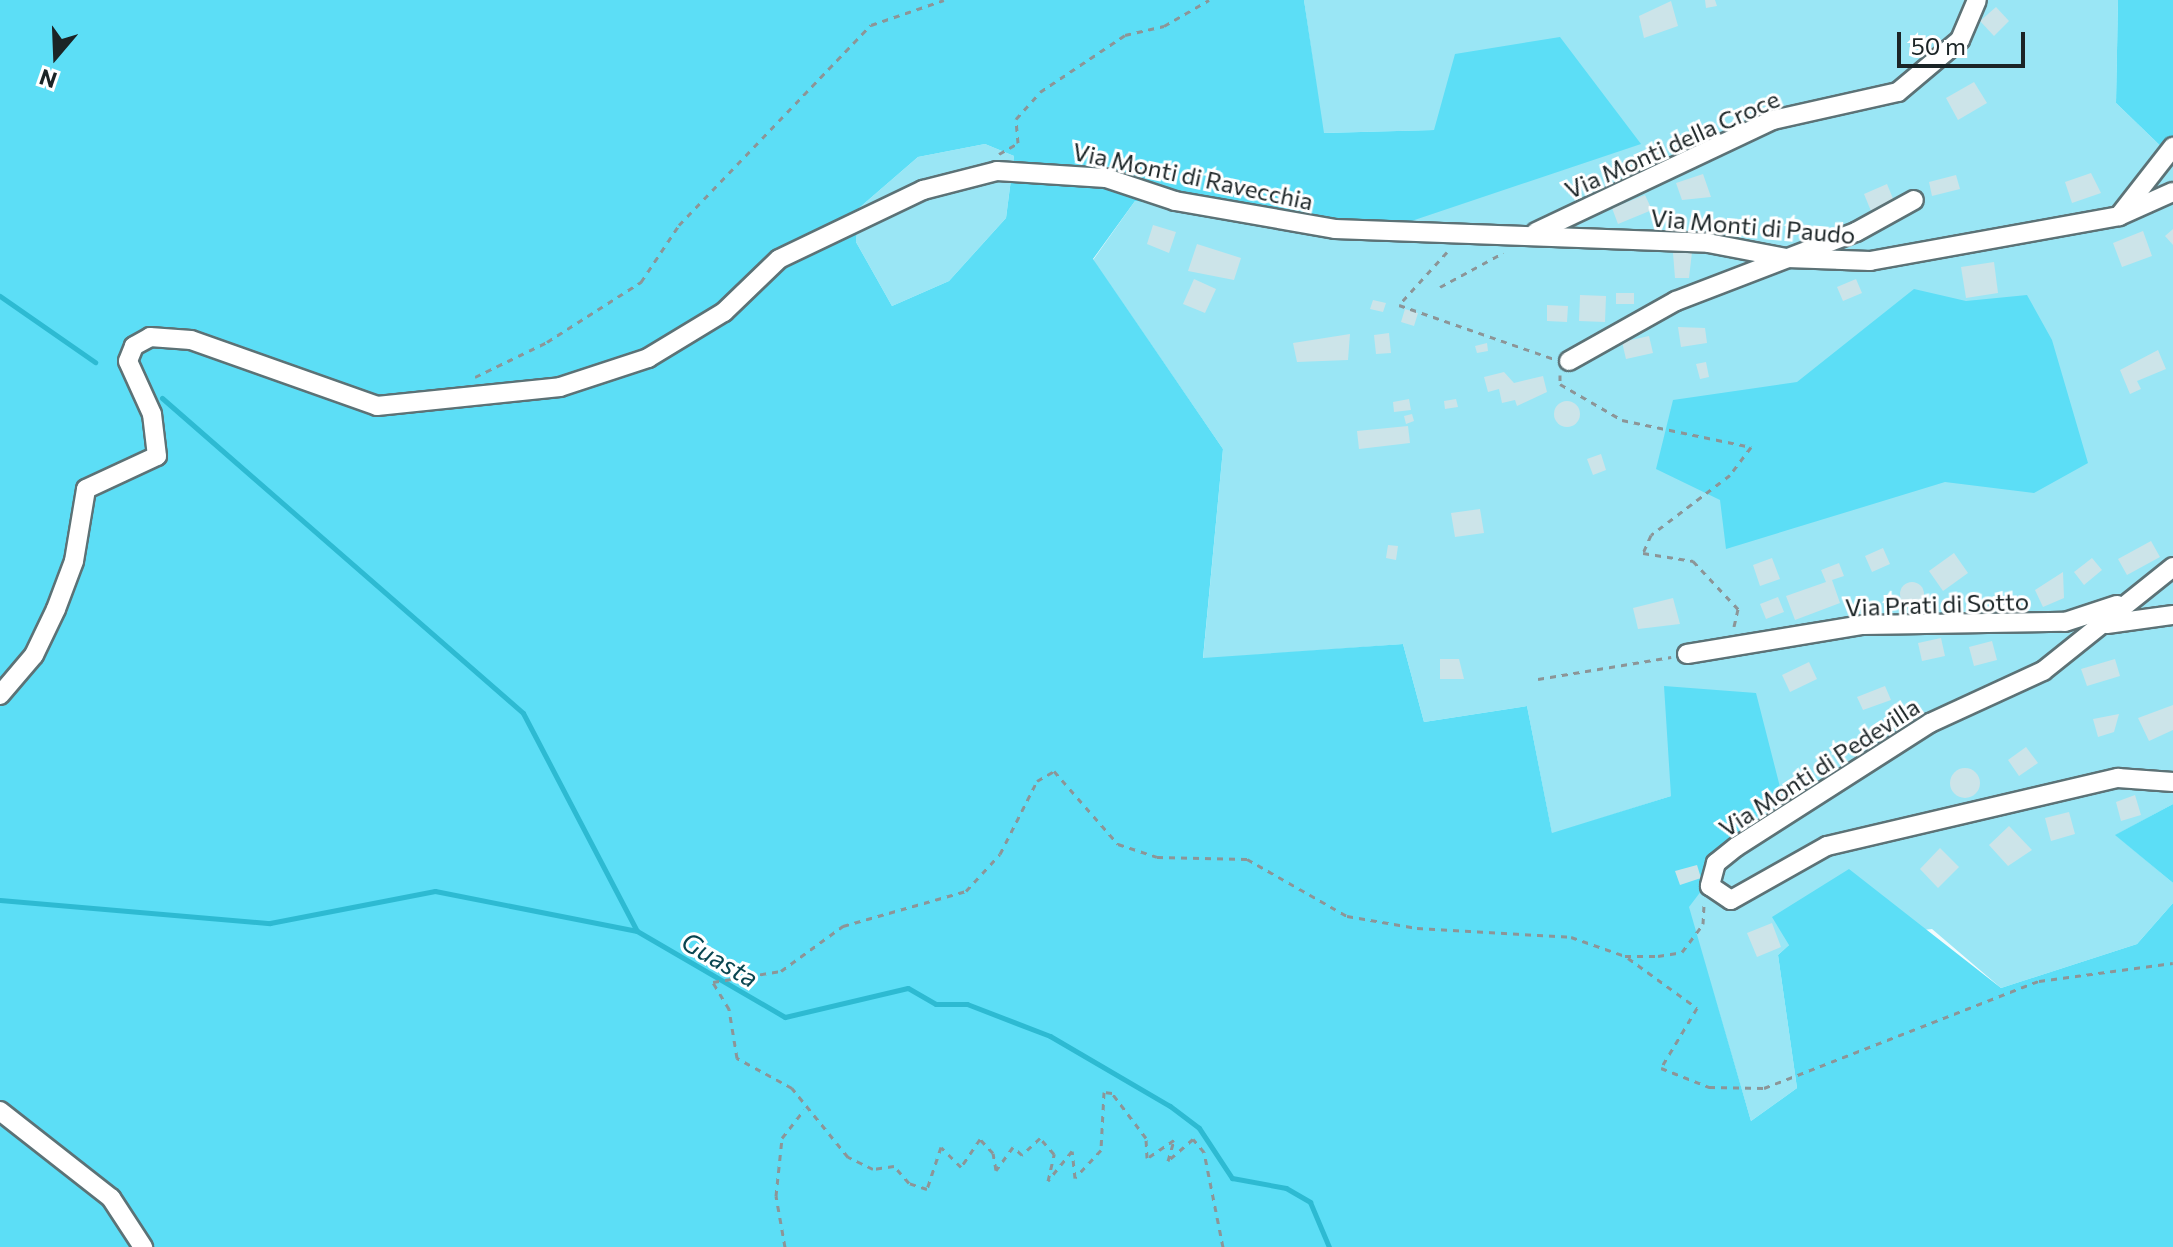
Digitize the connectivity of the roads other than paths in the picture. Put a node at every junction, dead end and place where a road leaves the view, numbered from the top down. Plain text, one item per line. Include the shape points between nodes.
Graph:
1 (1977, 0) edge
2 (2173, 147) edge
3 (2173, 192) edge
4 (1914, 200) dead end
5 (2119, 216) junction
6 (1533, 233) junction
7 (1463, 234) joint
8 (1787, 258) junction
9 (1569, 361) road end
10 (2173, 567) edge
11 (2141, 594) junction
12 (2173, 615) edge
13 (2104, 624) junction
14 (1687, 654) road end
15 (0, 695) edge
16 (2173, 782) edge
17 (0, 1111) edge
18 (143, 1247) edge

1 - 6 street, Via Monti della Croce via 1960,40 1898,92 1773,120
2 - 5 street
3 - 5 street, Via Monti di Paudo
4 - 8 street
5 - 8 street, Via Monti di Paudo via 1870,261
6 - 7 street, Via Monti di Paudo
6 - 8 street, Via Monti di Paudo via 1708,243
7 - 15 street, Via Monti di Ravecchia via 1300,225 1175,201 1087,175 961,177 779,259 724,312 648,358 560,387 377,406 191,340 140,340 128,361 152,414 157,456 86,489 74,561 56,609 34,655
8 - 9 street via 1676,301
10 - 11 street
11 - 13 street, Via Monti di Pedevilla
11 - 14 street, Via Prati di Sotto via 2065,622 1863,625
12 - 13 street
13 - 16 street, Via Monti di Pedevilla via 2043,671 1930,723 1736,847 1711,875 1719,897 1742,897 1800,855 1827,846 2118,778
17 - 18 street via 111,1198

